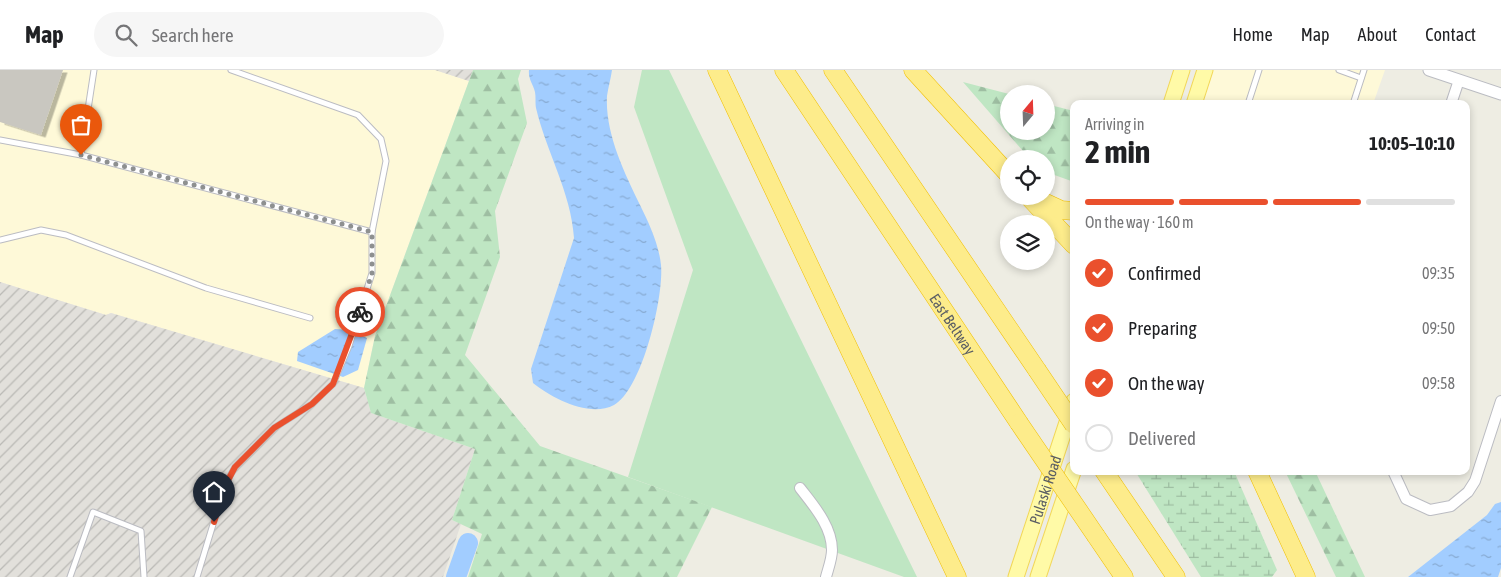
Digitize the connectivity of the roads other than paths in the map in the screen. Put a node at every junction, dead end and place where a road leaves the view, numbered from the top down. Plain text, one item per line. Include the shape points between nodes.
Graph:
1 (94, 70) edge
2 (231, 70) edge
3 (717, 70) edge
4 (784, 70) edge
5 (833, 70) edge
6 (914, 70) edge
7 (1182, 70) edge
8 (1205, 70) edge
9 (1259, 70) edge
10 (1339, 70) edge
11 (1364, 70) edge
12 (1429, 70) edge
13 (1362, 78) junction
14 (1459, 80) junction
15 (1501, 94) edge
16 (1172, 100) edge
17 (1195, 100) edge
18 (1249, 100) edge
19 (1354, 100) edge
20 (1452, 100) edge
21 (0, 140) edge
22 (81, 155) junction
23 (1000, 165) edge
24 (1036, 205) edge
25 (1051, 205) edge
26 (1070, 211) edge
27 (372, 232) junction
28 (0, 240) edge
29 (1070, 241) edge
30 (310, 318) dead end
31 (1501, 401) edge
32 (1070, 413) edge
33 (1070, 419) edge
34 (1072, 475) edge
35 (1259, 475) edge
36 (1395, 475) edge
37 (1109, 478) edge
38 (800, 488) dead end
39 (70, 577) edge
40 (144, 577) edge
41 (197, 577) edge
42 (826, 577) edge
43 (957, 577) edge
44 (1016, 577) edge
45 (1038, 577) edge
46 (1124, 577) edge
47 (1176, 577) edge
48 (1306, 577) edge

1 - 22 lane
2 - 27 lane via 358,115 381,139 386,161
3 - 43 highway
4 - 46 highway, East Beltway, bridge
5 - 33 highway, bridge
6 - 23 highway
7 - 16 main road
8 - 17 main road
9 - 18 lane
10 - 13 lane
11 - 13 lane
12 - 14 street
13 - 19 lane
14 - 15 street
14 - 20 street
21 - 22 lane
22 - 27 lane
24 - 29 highway
25 - 26 highway
27 - 41 lane via 372,273 333,384 312,404 274,428 235,467 226,484
28 - 30 lane via 41,230 66,236 163,273
31 - 36 street via 1475,481 1468,492 1451,506 1430,510 1406,499
32 - 44 main road, Pulaski Road
34 - 45 main road, Pulaski Road
35 - 48 highway
37 - 47 highway
38 - 42 street via 824,521 831,542
39 - 40 lane via 93,512 141,531

